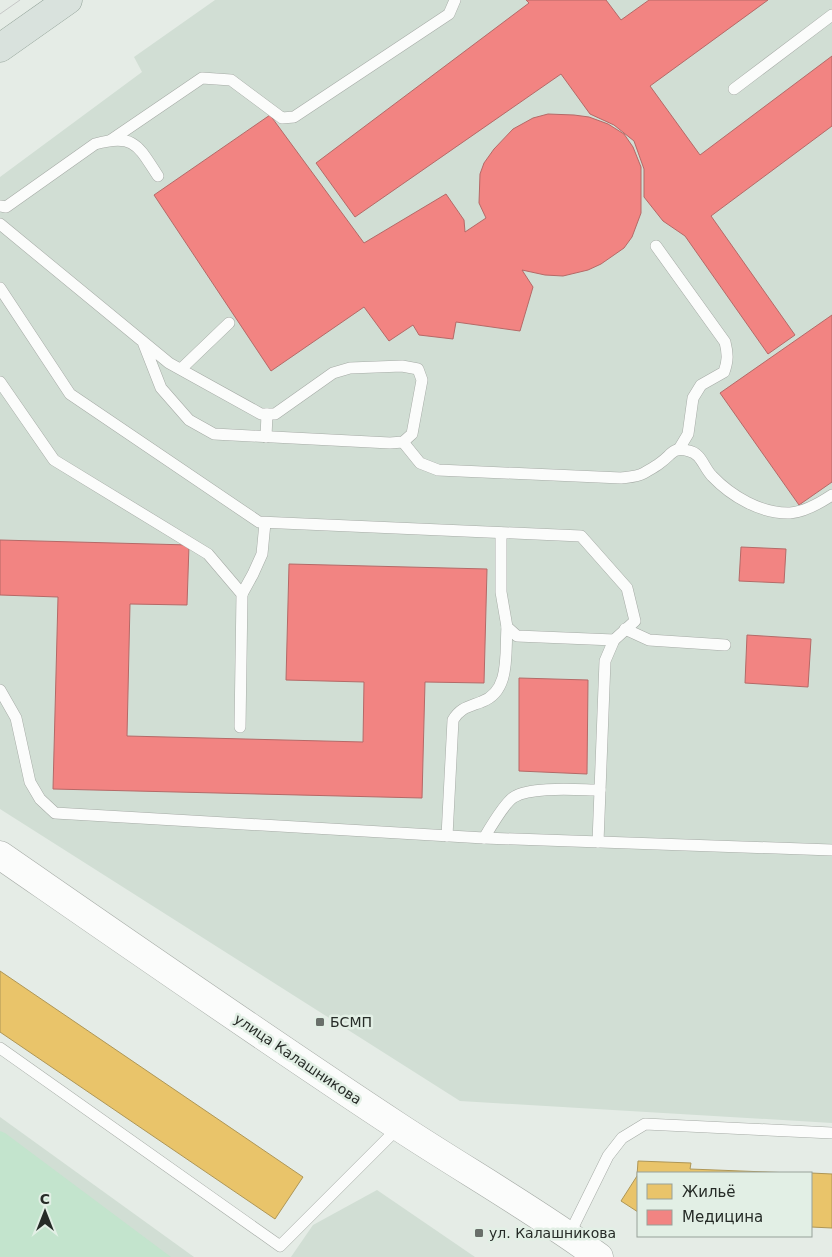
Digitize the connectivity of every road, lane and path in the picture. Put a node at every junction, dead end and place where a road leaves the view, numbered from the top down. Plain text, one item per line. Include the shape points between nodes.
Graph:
1 (68, 0) edge
2 (455, 0) edge
3 (832, 15) edge
4 (0, 48) edge
5 (734, 89) dead end
6 (111, 140) junction
7 (158, 176) dead end
8 (0, 206) edge
9 (0, 224) edge
10 (656, 246) dead end
11 (0, 288) edge
12 (229, 323) dead end
13 (143, 342) junction
14 (181, 370) junction
15 (0, 382) edge
16 (267, 414) junction
17 (266, 437) junction
18 (403, 442) junction
19 (678, 449) junction
20 (832, 495) edge
21 (266, 523) junction
22 (501, 533) junction
23 (242, 594) junction
24 (507, 627) junction
25 (625, 630) junction
26 (614, 640) junction
27 (725, 645) dead end
28 (0, 690) edge
29 (240, 727) dead end
30 (600, 790) junction
31 (447, 836) junction
32 (484, 838) junction
33 (598, 842) junction
34 (832, 850) edge
35 (0, 855) edge
36 (0, 1048) edge
37 (399, 1127) junction
38 (832, 1133) edge
39 (569, 1235) junction
40 (599, 1257) edge

1 - 4 main road
2 - 6 lane via 449,14 294,117 282,118 231,80 202,78
3 - 5 lane
6 - 7 lane via 128,140 138,146
6 - 8 lane via 95,144 6,207
9 - 13 lane
10 - 19 lane via 725,342 728,353 724,372 701,385 693,398 688,434
11 - 21 lane via 70,394 259,522
12 - 14 lane
13 - 14 lane
13 - 17 lane via 161,388 189,420 214,434
14 - 16 lane via 261,414
15 - 23 lane via 54,460 208,554
16 - 17 lane
16 - 18 lane via 275,414 333,373 350,368 402,366 418,369 422,380 412,434
17 - 18 lane
18 - 19 lane via 420,463 438,470 622,478 642,475
19 - 20 lane via 692,451 726,490 768,511 791,513 819,504
21 - 22 lane
21 - 23 lane via 262,554
22 - 24 lane via 500,592
22 - 25 lane via 581,536 627,588 635,621
23 - 29 lane
24 - 26 lane via 517,636
24 - 31 lane via 504,680 499,691 487,700 459,711 453,720
25 - 26 lane
25 - 27 lane via 649,640
26 - 30 lane via 605,661
28 - 31 lane via 16,718 30,782 54,813
30 - 32 lane via 526,792 513,797
30 - 33 lane
31 - 32 lane
32 - 33 lane
33 - 34 lane
35 - 37 main road, улица Калашникова
36 - 37 lane via 280,1246
37 - 39 main road, улица Калашникова
38 - 39 lane via 645,1124 622,1138 608,1156
39 - 40 main road, улица Калашникова

